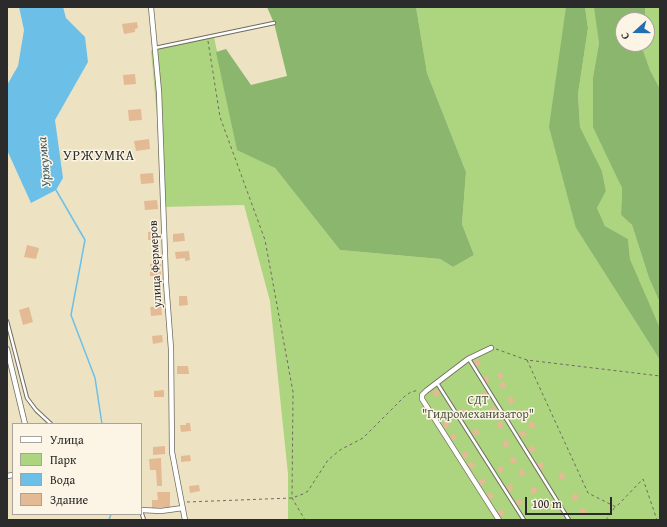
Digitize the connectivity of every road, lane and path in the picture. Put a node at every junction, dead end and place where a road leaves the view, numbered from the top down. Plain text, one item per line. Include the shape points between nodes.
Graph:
1 (151, 7) edge
2 (274, 23) dead end
3 (207, 38) junction
4 (155, 48) junction
5 (7, 321) edge
6 (491, 348) joint
7 (7, 349) edge
8 (468, 359) junction
9 (527, 360) junction
10 (9, 363) edge
11 (660, 376) edge
12 (438, 383) junction
13 (426, 391) junction
14 (25, 423) edge
15 (50, 423) edge
16 (292, 498) junction
17 (182, 502) junction
18 (616, 507) junction
19 (183, 508) junction
20 (142, 511) edge
21 (185, 520) edge
22 (305, 520) edge
23 (499, 520) edge
24 (524, 520) edge
25 (569, 520) edge
26 (606, 520) edge
27 (657, 520) edge

1 - 4 street, улица Фермеров
2 - 3 lane
3 - 4 lane
3 - 16 path via 220,117 265,240 292,384
4 - 17 street, улица Фермеров via 160,92 166,282 171,349 172,452
5 - 15 lane via 27,398
6 - 8 street
6 - 9 path
7 - 10 street
8 - 12 street
8 - 25 lane
9 - 11 path
9 - 18 path via 588,493
10 - 14 street
12 - 13 street
12 - 24 lane
13 - 16 path via 418,390 405,396 363,438 340,450 328,460 304,494
13 - 23 street via 422,399
16 - 17 path
16 - 22 path
17 - 19 street, улица Фермеров
18 - 26 path
18 - 27 path via 643,479
19 - 20 street
19 - 21 street, улица Фермеров

